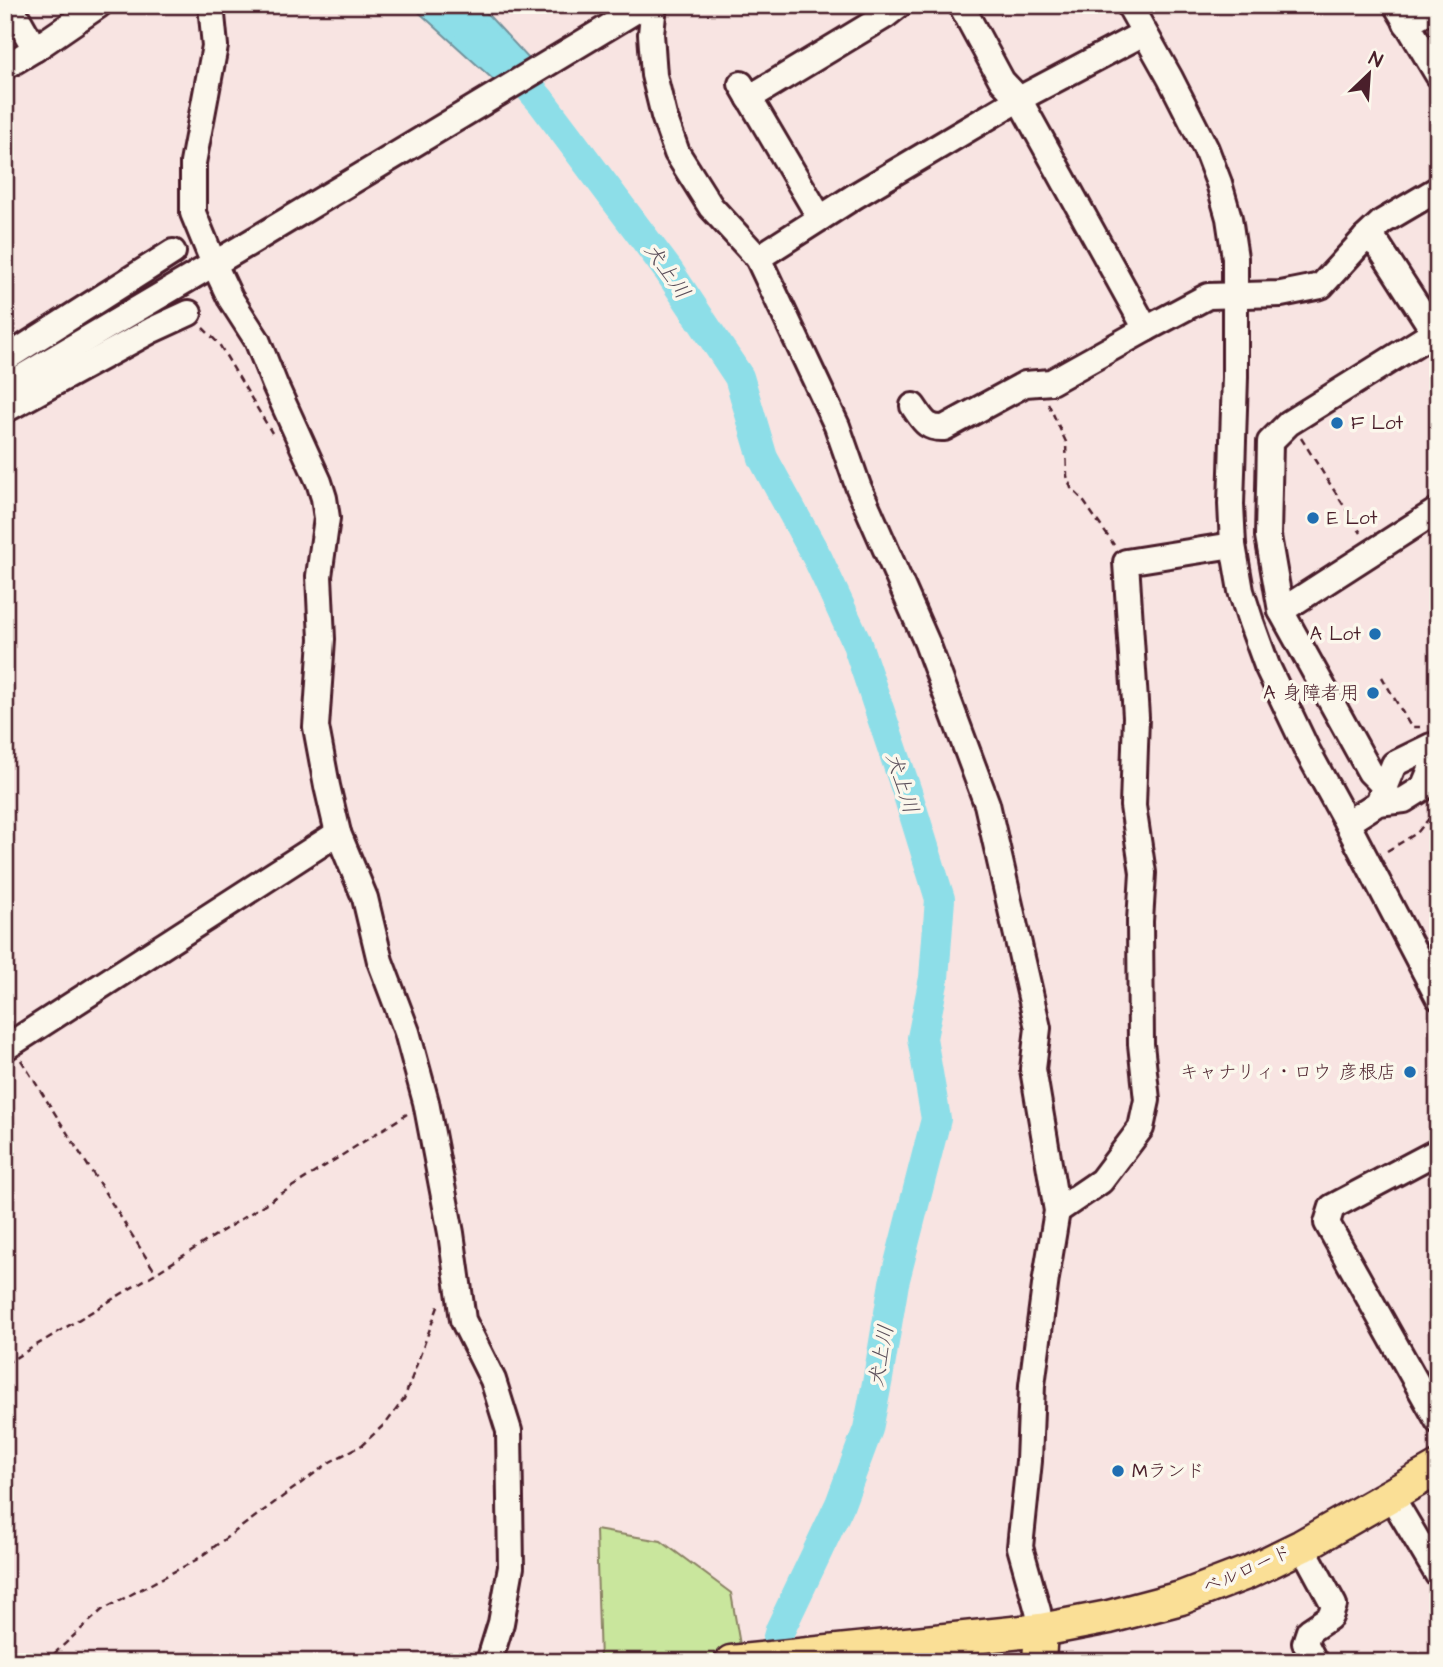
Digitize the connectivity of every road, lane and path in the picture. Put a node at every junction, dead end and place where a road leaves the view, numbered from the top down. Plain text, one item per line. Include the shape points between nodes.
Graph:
1 (10, 5) edge
2 (99, 5) edge
3 (211, 5) edge
4 (654, 5) edge
5 (899, 5) edge
6 (961, 5) edge
7 (1129, 5) edge
8 (1438, 6) edge
9 (636, 11) edge
10 (1401, 14) edge
11 (1144, 33) junction
12 (35, 49) junction
13 (5, 67) edge
14 (1438, 75) edge
15 (1019, 99) junction
16 (1438, 189) edge
17 (820, 218) junction
18 (1365, 238) junction
19 (173, 252) dead end
20 (758, 258) junction
21 (214, 264) junction
22 (1236, 296) junction
23 (189, 313) joint
24 (1146, 329) junction
25 (1437, 333) edge
26 (5, 359) edge
27 (1039, 383) junction
28 (5, 387) edge
29 (913, 406) dead end
30 (5, 410) edge
31 (272, 432) dead end
32 (1297, 433) dead end
33 (1438, 510) edge
34 (1365, 539) dead end
35 (1234, 545) junction
36 (1126, 562) junction
37 (1281, 611) junction
38 (1382, 677) dead end
39 (1435, 738) edge
40 (1381, 795) junction
41 (1438, 806) edge
42 (1347, 822) junction
43 (338, 833) junction
44 (1387, 851) dead end
45 (1438, 997) edge
46 (8, 1046) edge
47 (426, 1102) junction
48 (1438, 1151) edge
49 (1057, 1211) junction
50 (156, 1273) junction
51 (440, 1302) dead end
52 (5, 1364) edge
53 (1438, 1421) edge
54 (1438, 1468) edge
55 (1391, 1496) junction
56 (1302, 1546) junction
57 (1438, 1575) edge
58 (1028, 1631) junction
59 (45, 1662) edge
60 (489, 1662) edge
61 (731, 1662) edge
62 (1039, 1662) edge
63 (1315, 1662) edge

1 - 12 street
2 - 12 street
3 - 21 street via 215,46 193,163 193,213
4 - 20 street via 654,75 677,153 711,207
5 - 17 street via 745,91
6 - 15 street via 1002,81
7 - 11 street
8 - 10 street
9 - 21 street
10 - 14 street
11 - 15 street
11 - 22 street via 1206,149 1219,183 1229,218
12 - 13 street
15 - 17 street
15 - 24 street
16 - 18 street via 1382,222
17 - 20 street
18 - 22 street via 1321,286
18 - 25 street via 1378,245
19 - 26 street
20 - 49 street via 836,426 927,643 987,804 1038,1028 1033,1069
21 - 28 street
21 - 43 street via 257,340 324,498 327,518 319,576 322,639 316,727
22 - 24 street via 1208,296
22 - 35 street
23 - 30 street
23 - 31 path via 219,344
24 - 27 street via 1051,382
25 - 37 street via 1289,423 1270,442 1268,536
27 - 29 street via 1026,384 944,428 927,425
27 - 36 path via 1066,442 1071,488
32 - 34 path
33 - 37 street
35 - 36 street
35 - 42 street via 1241,592 1267,666
36 - 49 street via 1136,717 1132,806 1143,873 1141,1044 1147,1100 1141,1128 1101,1181
37 - 40 street
38 - 39 path via 1411,727 1424,728
39 - 40 street via 1394,764
39 - 40 street via 1423,788 1404,800
40 - 42 street
41 - 44 path via 1417,833
42 - 45 street
43 - 46 street
43 - 47 street via 365,898 380,961 407,1032
46 - 50 path
47 - 50 path
47 - 60 street via 463,1320 493,1380 509,1431 510,1567
48 - 53 street via 1332,1207 1326,1223
49 - 58 street via 1032,1385 1030,1461 1020,1547 1038,1611
50 - 52 path
51 - 59 path via 404,1399 362,1445 330,1462 196,1560 102,1610
54 - 55 main road, ベルロード
55 - 56 main road, ベルロード
55 - 57 street
56 - 58 main road, ベルロード via 1181,1598
56 - 63 street via 1334,1605 1331,1617 1309,1631 1305,1643
58 - 61 main road, ベルロード
58 - 62 main road

